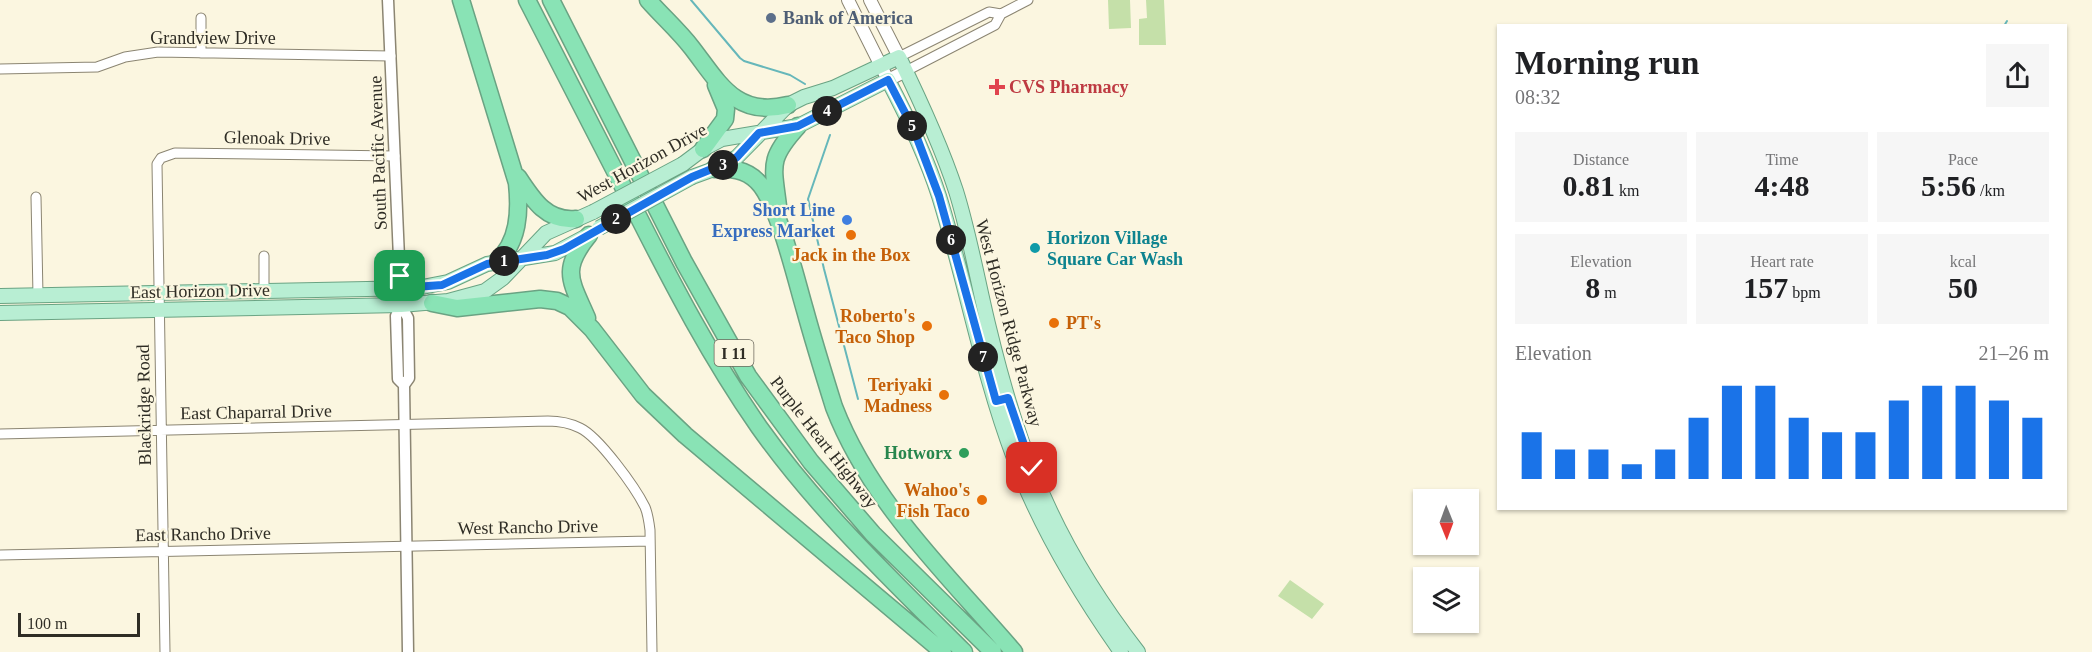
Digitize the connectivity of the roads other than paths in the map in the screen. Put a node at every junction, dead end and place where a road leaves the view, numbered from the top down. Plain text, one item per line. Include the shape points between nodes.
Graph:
1 (388, 0) edge
2 (461, 0) edge
3 (527, 0) edge
4 (551, 0) edge
5 (648, 0) edge
6 (848, 0) edge
7 (870, 0) edge
8 (1029, 0) edge
9 (1001, 14) junction
10 (201, 18) dead end
11 (201, 54) junction
12 (391, 56) junction
13 (899, 57) junction
14 (881, 64) junction
15 (0, 69) edge
16 (906, 71) junction
17 (888, 80) junction
18 (715, 82) junction
19 (788, 105) junction
20 (798, 126) junction
21 (759, 133) junction
22 (703, 149) junction
23 (395, 156) junction
24 (161, 158) joint
25 (714, 169) junction
26 (515, 172) junction
27 (36, 197) dead end
28 (576, 219) junction
29 (780, 227) junction
30 (594, 232) junction
31 (264, 256) dead end
32 (520, 258) junction
33 (496, 262) junction
34 (977, 275) junction
35 (962, 279) junction
36 (401, 288) junction
37 (264, 290) junction
38 (159, 293) junction
39 (38, 295) junction
40 (0, 296) edge
41 (432, 303) junction
42 (401, 305) junction
43 (159, 310) junction
44 (0, 313) edge
45 (592, 329) junction
46 (1002, 400) junction
47 (404, 425) junction
48 (161, 430) junction
49 (0, 434) edge
50 (1029, 495) junction
51 (1057, 524) junction
52 (650, 541) junction
53 (406, 547) junction
54 (163, 552) junction
55 (0, 555) edge
56 (1118, 639) edge
57 (165, 652) edge
58 (408, 652) edge
59 (652, 652) edge
60 (943, 652) edge
61 (964, 652) edge
62 (993, 652) edge
63 (1014, 652) edge
64 (1138, 652) edge

1 - 12 street, South Pacific Avenue
2 - 26 highway
3 - 61 highway, I 11 via 681,301 737,395 806,488 864,553
4 - 62 highway, Purple Heart Highway / I 11 via 684,262 748,376 811,462 873,534
5 - 18 highway via 691,47
6 - 14 main road, West Horizon Ridge Parkway
7 - 13 main road
8 - 9 street, West Horizon Drive
9 - 13 street, West Horizon Drive via 989,12
9 - 16 street, West Horizon Drive via 994,25
10 - 11 street
11 - 12 street, Grandview Drive
11 - 15 street, Grandview Drive via 140,54 97,67
12 - 23 street, South Pacific Avenue
13 - 14 main road, West Horizon Drive
13 - 16 main road, West Horizon Ridge Parkway
14 - 17 main road, West Horizon Ridge Parkway
14 - 19 main road, West Horizon Drive
16 - 17 main road, West Horizon Drive
16 - 34 main road, West Horizon Ridge Parkway via 955,190
17 - 20 main road, West Horizon Drive
17 - 35 main road, West Horizon Ridge Parkway via 931,174
18 - 19 highway via 744,104 769,109
18 - 22 highway via 726,114
19 - 21 main road, West Horizon Drive
20 - 21 main road, West Horizon Drive
20 - 29 highway via 774,162
21 - 22 main road, West Horizon Drive via 722,139
21 - 25 main road, West Horizon Drive via 737,157
22 - 28 main road, West Horizon Drive, bridge via 683,164
23 - 24 street, Glenoak Drive via 174,153
23 - 36 street, South Pacific Avenue
24 - 38 street, Blackridge Road via 157,164
25 - 29 highway via 735,169 756,180
25 - 30 main road, West Horizon Drive, bridge via 692,177
26 - 28 highway via 531,197 552,216
26 - 33 highway via 515,230 509,248
27 - 39 street
28 - 32 main road, West Horizon Drive via 552,229
29 - 63 highway via 834,407 858,459 892,512
30 - 32 main road, West Horizon Drive via 555,253
30 - 45 highway via 575,254 570,275
31 - 37 street
32 - 33 main road, West Horizon Drive
32 - 41 main road, West Horizon Drive via 485,291
33 - 36 main road, West Horizon Drive via 442,285
34 - 35 main road
34 - 46 main road, West Horizon Ridge Parkway
35 - 46 main road, West Horizon Ridge Parkway
36 - 37 main road, East Horizon Drive
36 - 42 street, South Pacific Avenue
37 - 38 main road, East Horizon Drive
38 - 39 main road, East Horizon Drive
38 - 43 street, Blackridge Road
39 - 40 main road, East Horizon Drive
41 - 42 main road, West Horizon Drive
41 - 45 highway via 457,308 549,299 570,307
42 - 43 main road, East Horizon Drive
42 - 47 street, South Pacific Avenue via 396,316
43 - 44 main road, East Horizon Drive
43 - 48 street, Blackridge Road
45 - 60 highway via 643,395 685,435
46 - 50 main road, West Horizon Ridge Parkway via 1010,448
46 - 51 main road, West Horizon Ridge Parkway
47 - 48 street, East Chaparral Drive
47 - 52 street, East Chaparral Drive via 548,421 580,428 595,439 638,496 648,514
47 - 53 street, South Pacific Avenue
48 - 49 street, East Chaparral Drive
48 - 54 street, Blackridge Road
50 - 51 main road via 1038,501 1048,522
50 - 56 main road, West Horizon Ridge Parkway via 1059,556
51 - 56 main road, West Horizon Ridge Parkway
52 - 53 street, West Rancho Drive
52 - 59 street
53 - 54 street, East Rancho Drive
53 - 58 street, South Pacific Avenue
54 - 55 street, East Rancho Drive
54 - 57 street, Blackridge Road
56 - 64 main road, West Horizon Ridge Parkway

